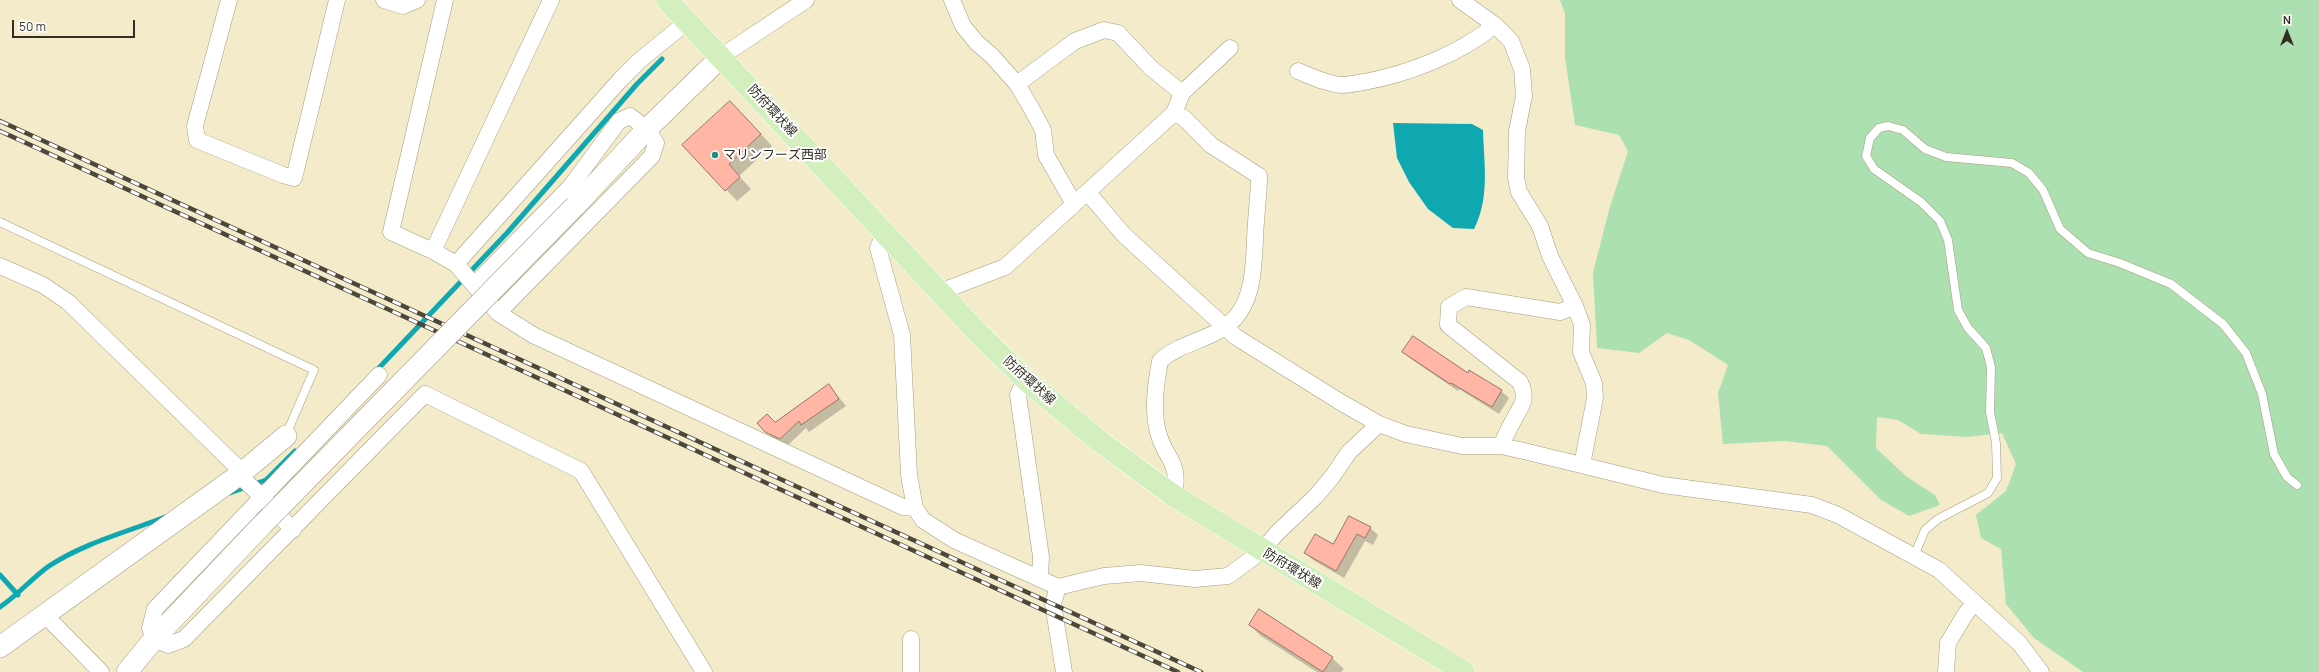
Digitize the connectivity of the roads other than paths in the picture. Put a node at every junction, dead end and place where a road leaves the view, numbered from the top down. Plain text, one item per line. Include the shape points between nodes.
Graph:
1 (229, 0) edge
2 (337, 0) edge
3 (384, 0) edge
4 (417, 0) edge
5 (445, 0) edge
6 (551, 0) edge
7 (667, 0) edge
8 (952, 0) edge
9 (1460, 0) edge
10 (801, 1) edge
11 (688, 21) junction
12 (1495, 25) junction
13 (1230, 48) dead end
14 (722, 56) junction
15 (1298, 71) dead end
16 (1017, 84) junction
17 (1182, 92) junction
18 (1174, 113) junction
19 (647, 129) junction
20 (1088, 193) junction
21 (1074, 204) junction
22 (0, 222) edge
23 (884, 234) junction
24 (433, 251) junction
25 (0, 266) edge
26 (465, 275) junction
27 (941, 295) junction
28 (1575, 306) junction
29 (498, 313) junction
30 (1225, 327) junction
31 (379, 374) dead end
32 (1025, 379) junction
33 (1379, 424) junction
34 (286, 436) joint
35 (1501, 446) junction
36 (1582, 465) junction
37 (239, 474) junction
38 (2297, 485) dead end
39 (1174, 496) junction
40 (263, 498) junction
41 (915, 508) junction
42 (293, 530) junction
43 (1262, 551) junction
44 (1914, 556) junction
45 (1040, 578) junction
46 (1058, 587) junction
47 (1975, 603) junction
48 (46, 615) junction
49 (911, 638) dead end
50 (154, 639) junction
51 (0, 647) edge
52 (101, 672) edge
53 (127, 672) edge
54 (704, 672) edge
55 (911, 672) edge
56 (1064, 672) edge
57 (1464, 672) edge
58 (1946, 672) edge
59 (2041, 672) edge

1 - 2 street via 195,126 197,140 294,178
3 - 4 street via 403,6
5 - 24 street via 391,232
6 - 24 street
7 - 11 main road, 防府環状線
8 - 16 street via 963,26
9 - 12 street
10 - 14 street
11 - 14 main road, 防府環状線
11 - 26 street via 620,80
12 - 15 street via 1459,48 1408,72 1388,78 1343,85 1326,82
12 - 28 street via 1511,41 1522,69 1524,96 1517,131 1516,178 1519,192 1540,226 1550,256
13 - 17 street
14 - 19 street
14 - 23 main road, 防府環状線
16 - 17 street via 1075,41 1104,30 1118,33 1151,68
16 - 21 street via 1043,130 1046,154
17 - 18 street
18 - 20 street
18 - 30 street via 1184,118 1211,145 1259,176 1254,267 1250,289 1236,318
19 - 26 street via 630,116 619,121 570,186
19 - 29 street via 656,143 652,156
19 - 50 street, bridge
20 - 21 street
20 - 30 street via 1124,235
21 - 27 street via 1005,267 950,288
22 - 34 lane via 314,370
23 - 27 main road, 防府環状線
23 - 41 street via 878,248 902,335 909,475
24 - 26 street
25 - 37 street via 43,285 68,302 234,465
26 - 29 street
27 - 32 main road, 防府環状線
28 - 35 street via 1560,312 1466,297 1449,307 1448,324 1520,382 1524,391 1523,406 1512,421
28 - 36 street via 1582,325 1581,352 1594,383 1595,398
29 - 41 street via 533,335 903,507
30 - 33 street via 1243,341
30 - 39 street via 1169,353 1160,361 1155,416 1158,433 1175,468
31 - 40 street
32 - 39 main road, 防府環状線 via 1098,442
32 - 45 street via 1018,395 1041,556
33 - 35 street via 1406,434 1462,446
33 - 43 street via 1349,452 1316,496
34 - 37 street
35 - 36 street
36 - 44 street via 1663,486 1812,505 1838,515
37 - 40 street
37 - 48 street
38 - 44 lane via 2287,477 2274,454 2262,394 2246,354 2223,324 2171,284 2088,253 2060,229 2043,190 2028,173 2012,163 1946,157 1926,149 1903,130 1888,126 1879,128 1870,138 1866,156 1874,169 1921,202 1940,222 1949,247 1958,310 1968,328 1986,348 1992,367 1990,412 1996,443 1997,478 1988,493 1938,519 1926,530
39 - 43 main road, 防府環状線
40 - 42 street
40 - 50 street via 155,609 150,628
41 - 45 street via 923,520 954,540
42 - 50 street via 184,639 168,644
42 - 54 street via 425,394 580,471
43 - 46 street via 1228,576 1195,580 1141,574 1104,576
43 - 57 main road, 防府環状線
44 - 47 street via 1939,570
45 - 46 street
46 - 56 street via 1054,604
47 - 58 street via 1948,643
47 - 59 street via 2020,644
48 - 51 street
48 - 52 street
49 - 55 street
50 - 53 street

